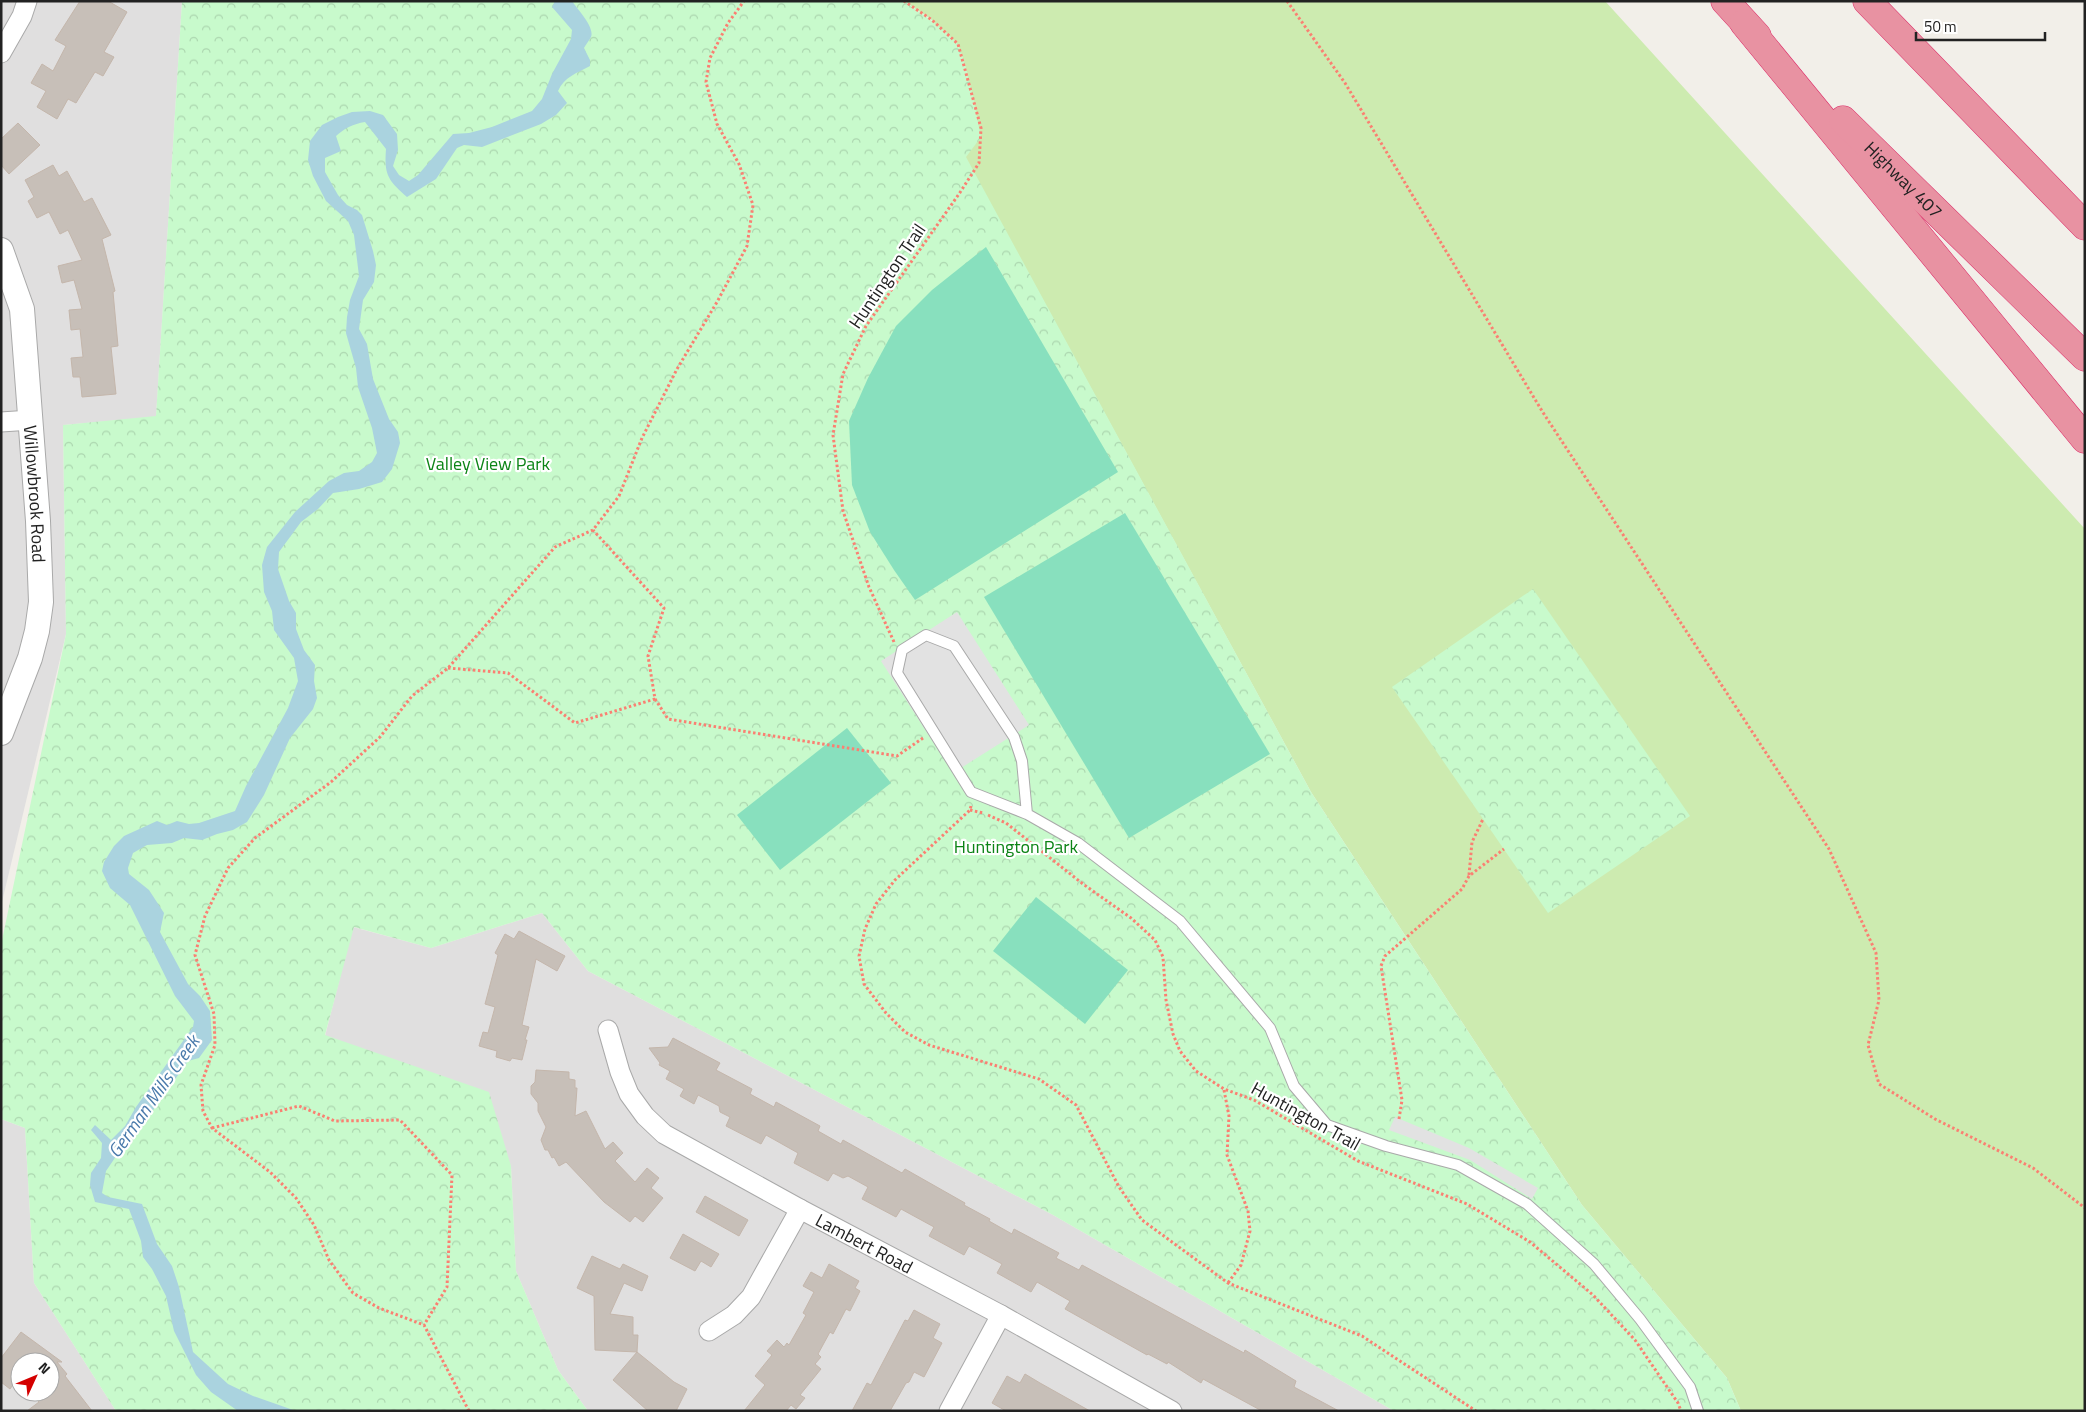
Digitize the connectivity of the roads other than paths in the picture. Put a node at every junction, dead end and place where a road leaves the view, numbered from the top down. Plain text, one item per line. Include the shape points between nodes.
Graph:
1 (27, 1) edge
2 (1725, 1) edge
3 (1867, 1) edge
4 (1744, 24) junction
5 (1, 53) edge
6 (2057, 198) junction
7 (2085, 219) edge
8 (2085, 226) edge
9 (1, 250) edge
10 (2085, 357) edge
11 (30, 420) junction
12 (1, 422) edge
13 (2085, 439) edge
14 (3, 726) edge
15 (1027, 814) junction
16 (608, 1030) dead end
17 (800, 1209) junction
18 (1001, 1315) junction
19 (709, 1331) dead end
20 (950, 1411) edge
21 (1172, 1411) edge
22 (1698, 1411) edge

1 - 5 street
2 - 4 highway, Highway 407
3 - 6 highway
4 - 10 highway, Highway 407
4 - 13 highway
6 - 7 highway
6 - 8 highway
9 - 11 street, Willowbrook Road via 22,308
11 - 12 street
11 - 14 street, Willowbrook Road via 41,602 30,658
15 - 15 lane via 1022,761 1014,736 954,646 926,635 902,650 896,673 971,792
15 - 22 lane via 1078,843 1180,921 1270,1028 1294,1086 1327,1125 1386,1146 1458,1165 1527,1204 1594,1264 1634,1312 1690,1387
16 - 17 street, Lambert Road via 626,1089 654,1126
17 - 18 street, Lambert Road
17 - 19 street via 751,1297 734,1315
18 - 20 street
18 - 21 street, Lambert Road

